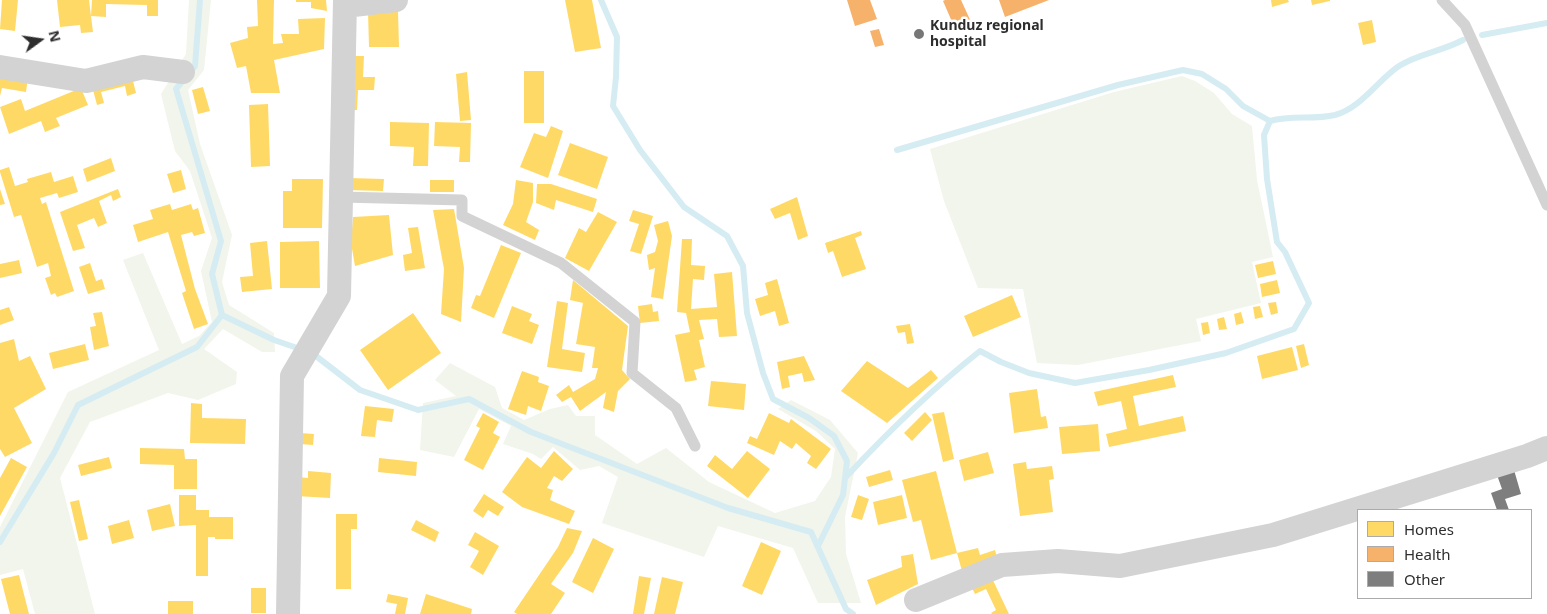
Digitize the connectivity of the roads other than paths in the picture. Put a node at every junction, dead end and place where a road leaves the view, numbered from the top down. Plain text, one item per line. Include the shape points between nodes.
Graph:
1 (396, 0) edge
2 (1442, 0) edge
3 (345, 3) edge
4 (0, 67) edge
5 (183, 72) dead end
6 (341, 196) junction
7 (1547, 205) edge
8 (695, 446) dead end
9 (1547, 448) edge
10 (916, 600) dead end
11 (288, 614) edge

1 - 3 street
2 - 7 lane via 1465,25
3 - 6 street
4 - 5 street via 86,81 143,67
6 - 8 lane via 462,200 462,216 561,263 635,322 632,373 676,408
6 - 11 street via 339,296 292,376
9 - 10 street via 1273,535 1120,566 1058,561 1002,565

